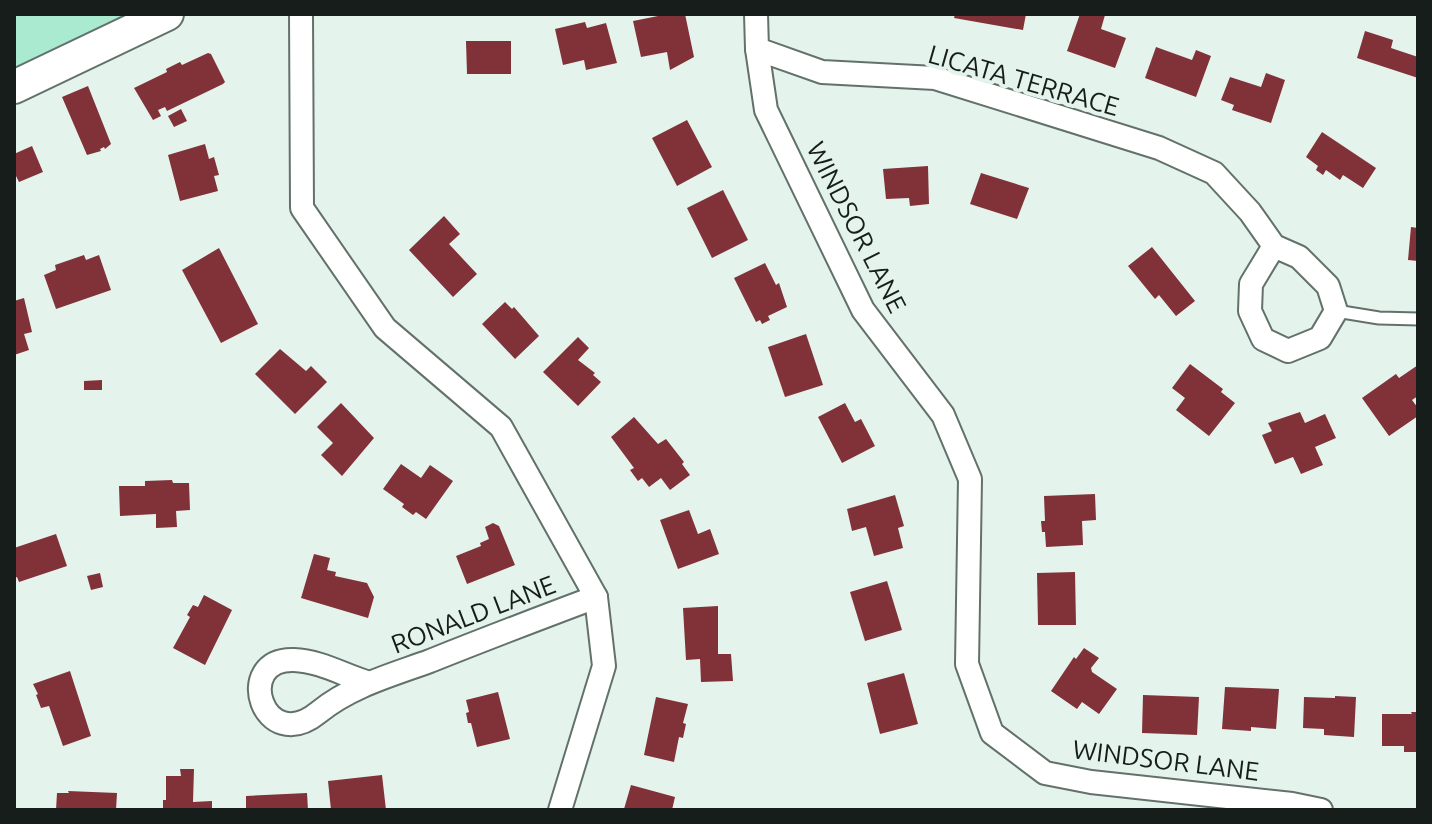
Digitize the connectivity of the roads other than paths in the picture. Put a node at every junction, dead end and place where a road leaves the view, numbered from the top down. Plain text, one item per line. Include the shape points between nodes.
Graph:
1 (167, 14) edge
2 (301, 14) edge
3 (756, 14) edge
4 (757, 49) junction
5 (14, 87) edge
6 (1274, 246) junction
7 (1336, 311) junction
8 (1418, 319) edge
9 (596, 597) junction
10 (370, 683) dead end
11 (560, 810) edge
12 (1321, 810) edge

1 - 5 street
2 - 9 street via 302,208 385,328 501,427
3 - 4 street
4 - 6 street, LICATA TERRACE via 822,72 935,78 1159,148 1214,173
4 - 12 street, WINDSOR LANE via 766,110 863,310 943,415 970,479 967,664 992,733 1045,773
6 - 7 street, LICATA TERRACE via 1299,257 1328,286
6 - 7 street via 1251,284 1250,311 1263,339 1288,351 1320,338
7 - 8 lane
9 - 10 street, RONALD LANE
9 - 11 street via 604,666

